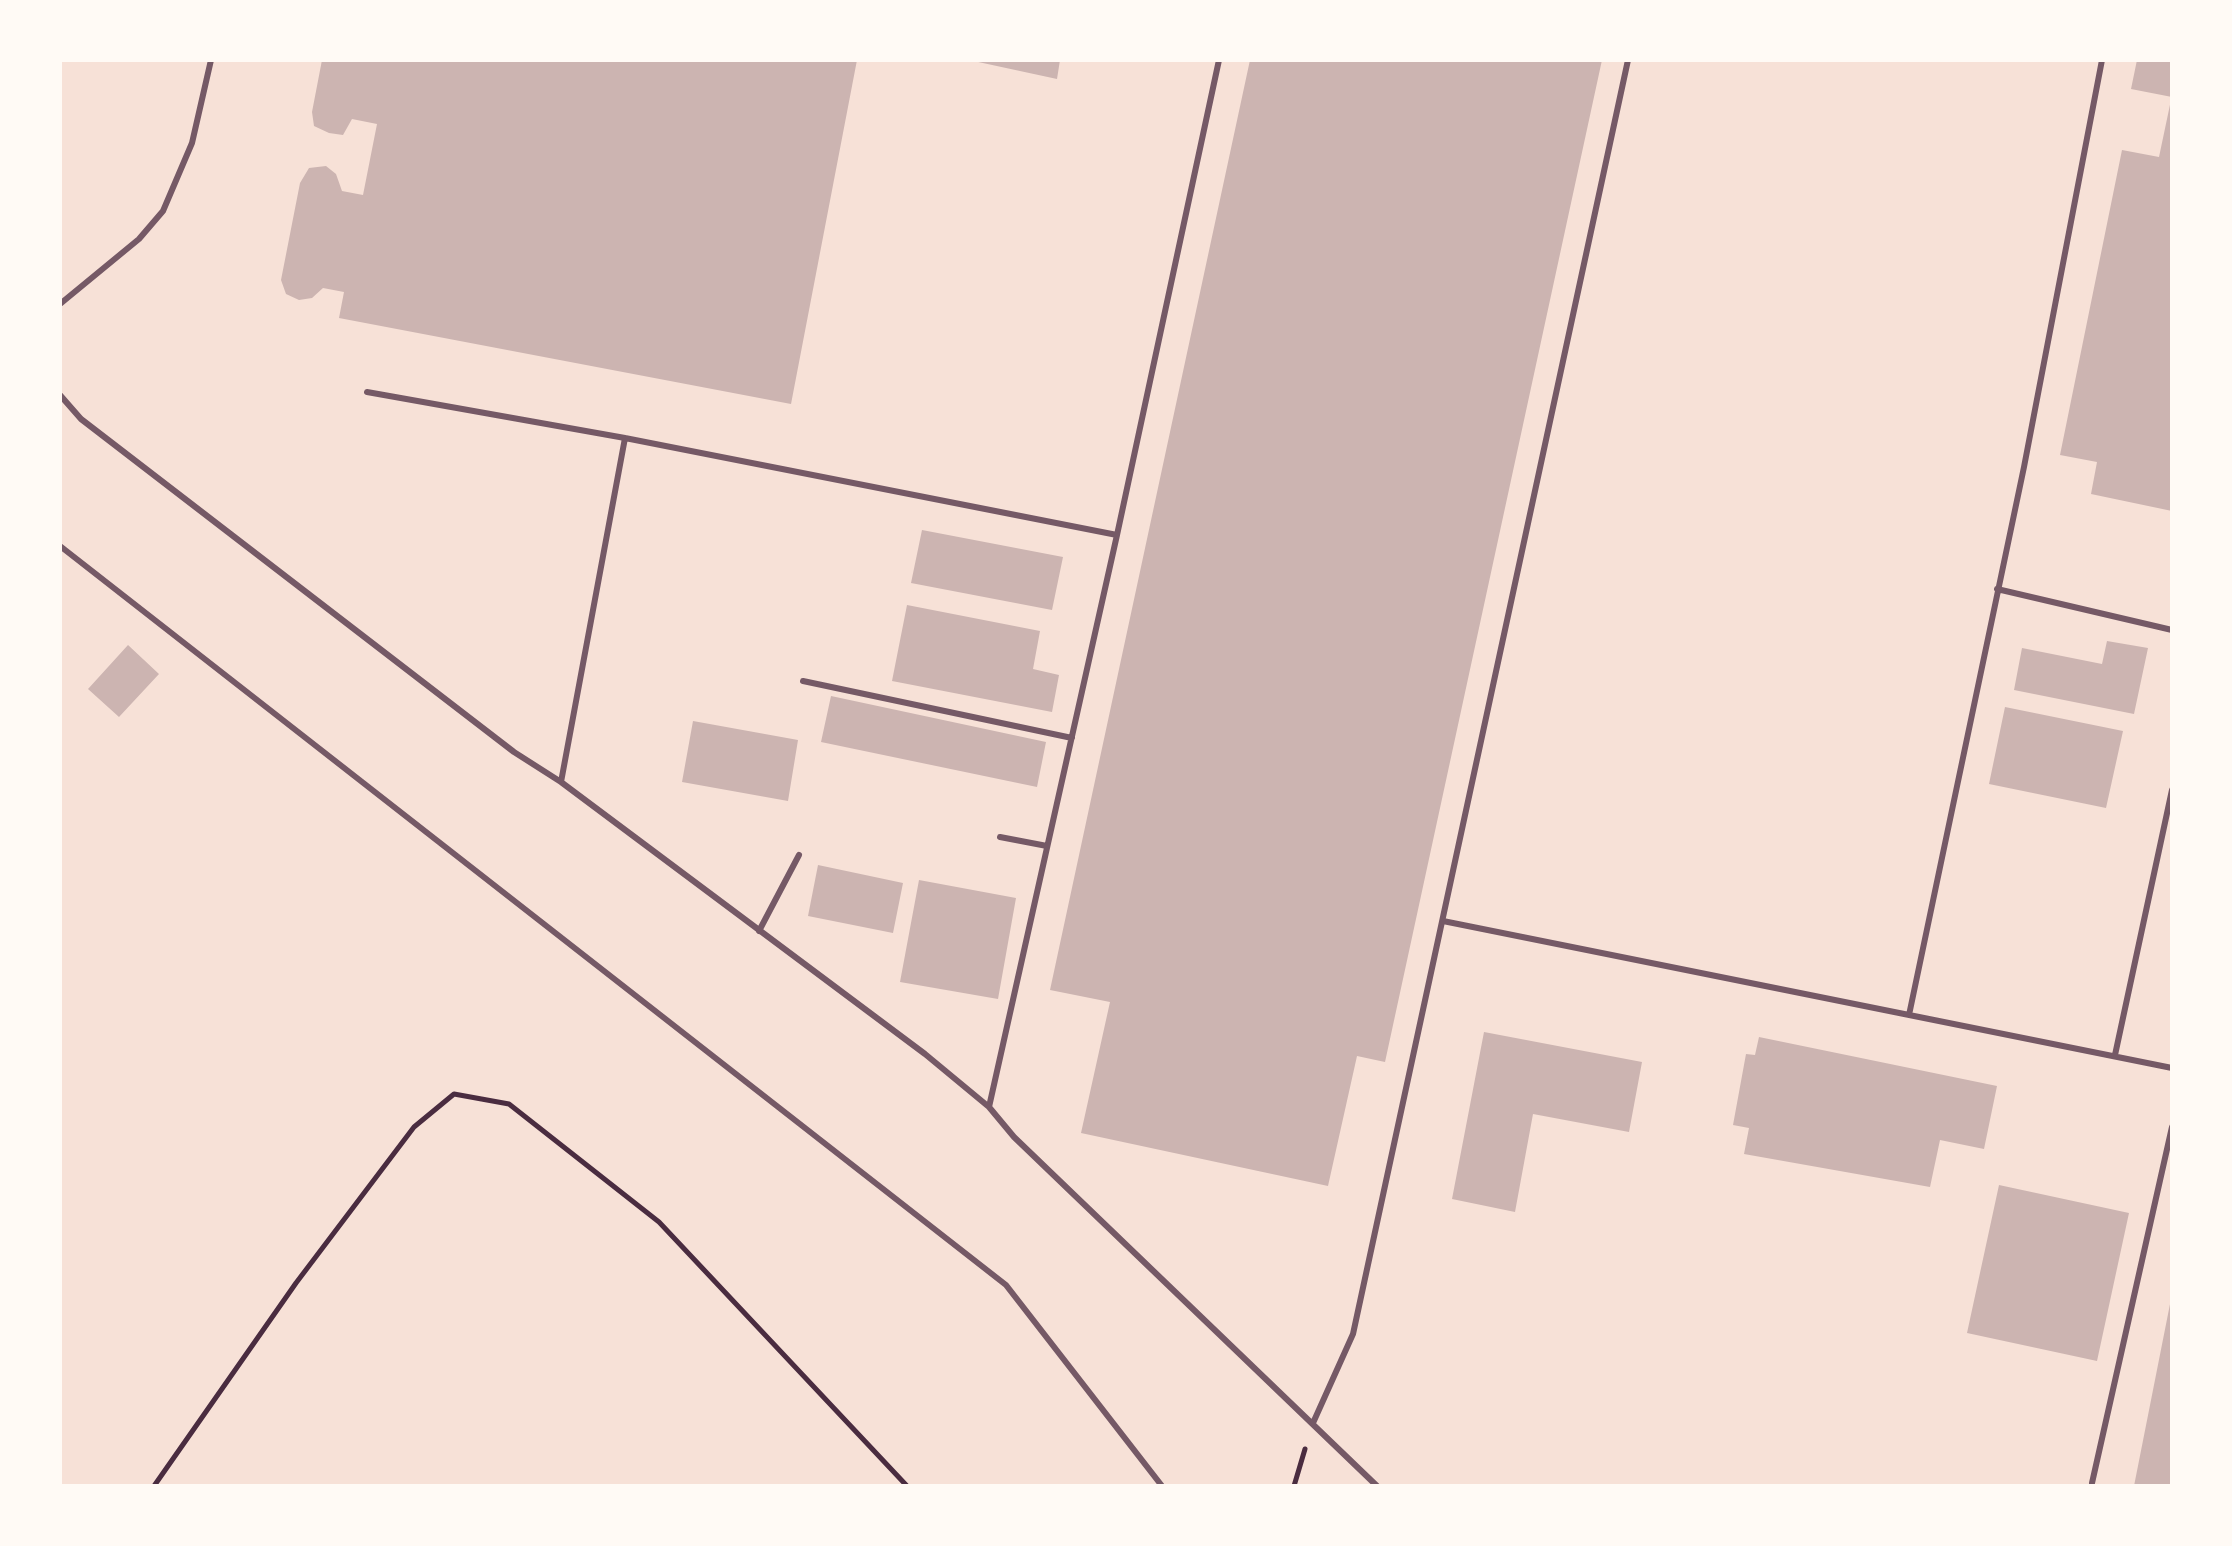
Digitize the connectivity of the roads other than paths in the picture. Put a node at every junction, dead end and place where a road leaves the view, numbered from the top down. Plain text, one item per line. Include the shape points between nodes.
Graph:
1 (211, 60) edge
2 (1219, 60) edge
3 (1628, 60) edge
4 (2102, 60) edge
5 (60, 304) edge
6 (367, 392) dead end
7 (60, 395) edge
8 (625, 438) junction
9 (1117, 535) junction
10 (60, 546) edge
11 (1997, 589) junction
12 (2172, 630) edge
13 (803, 681) dead end
14 (1072, 738) junction
15 (561, 782) junction
16 (2172, 790) edge
17 (1000, 837) dead end
18 (1047, 846) junction
19 (799, 855) dead end
20 (1443, 921) junction
21 (759, 931) junction
22 (1909, 1015) junction
23 (2115, 1055) junction
24 (2172, 1068) edge
25 (989, 1107) junction
26 (2172, 1127) edge
27 (1313, 1423) junction
28 (2092, 1483) dead end
29 (1162, 1486) edge
30 (1377, 1486) edge

1 - 5 lane via 192,143 163,211 139,239
2 - 9 lane
3 - 20 lane
4 - 11 lane
6 - 8 lane
7 - 15 lane via 81,419 514,752
8 - 9 lane
8 - 15 lane
9 - 14 lane
10 - 29 lane via 1006,1285
11 - 12 lane
11 - 22 lane
13 - 14 lane
14 - 18 lane
15 - 21 lane
16 - 23 lane
17 - 18 lane
18 - 25 lane
19 - 21 lane
20 - 22 lane
20 - 27 lane via 1353,1334
21 - 25 lane
22 - 23 lane
23 - 24 lane
25 - 27 lane via 1014,1137
26 - 28 lane
27 - 30 lane

